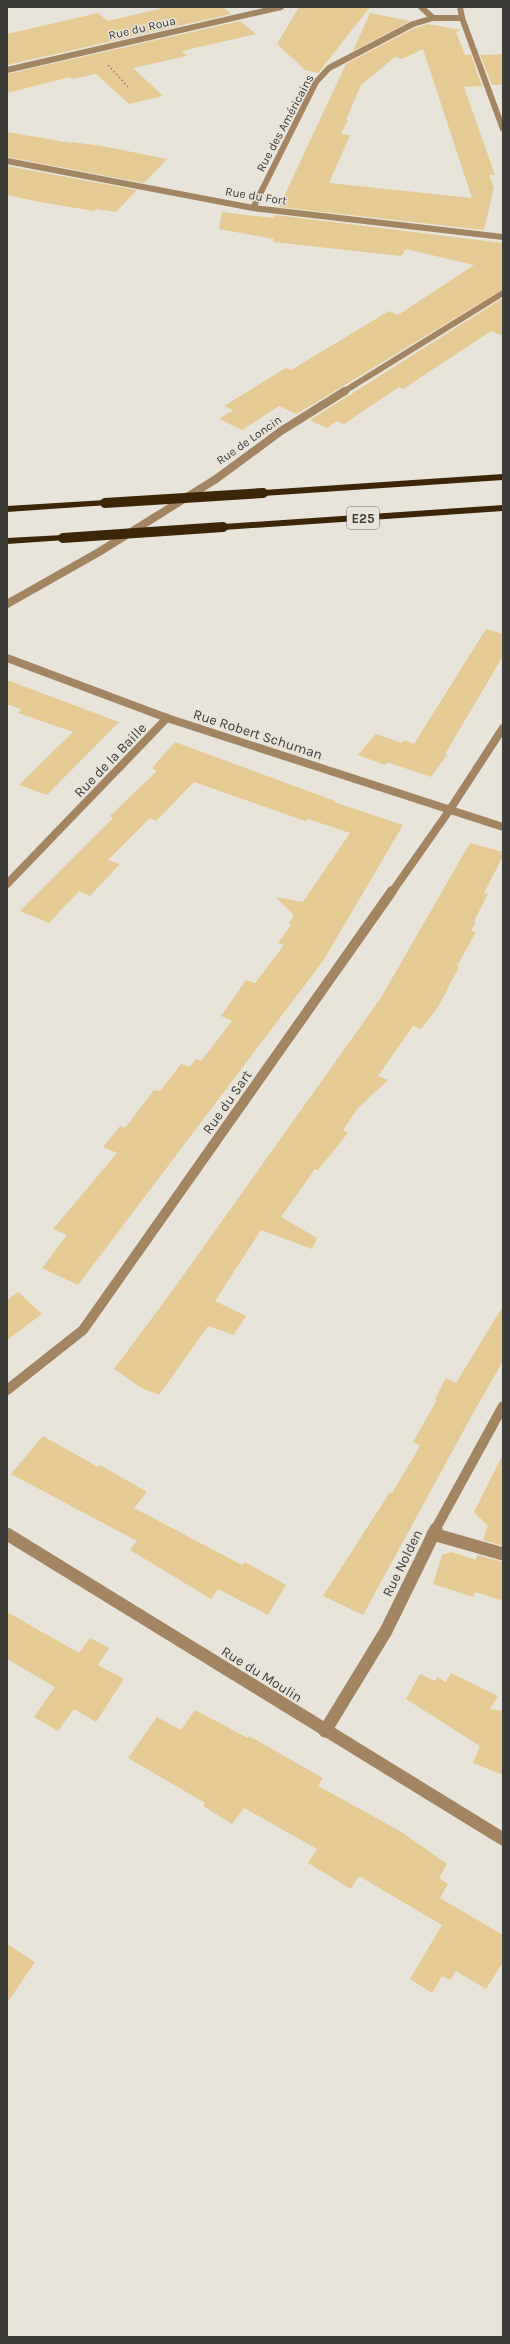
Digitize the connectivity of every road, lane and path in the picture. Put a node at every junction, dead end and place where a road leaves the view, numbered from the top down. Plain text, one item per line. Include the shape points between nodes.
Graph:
1 (281, 7) edge
2 (421, 7) edge
3 (460, 7) edge
4 (433, 18) junction
5 (462, 18) junction
6 (94, 50) junction
7 (7, 70) edge
8 (128, 87) dead end
9 (503, 129) edge
10 (7, 161) edge
11 (253, 208) junction
12 (503, 237) edge
13 (503, 293) edge
14 (503, 477) edge
15 (503, 508) edge
16 (7, 509) edge
17 (7, 541) edge
18 (7, 604) edge
19 (7, 658) edge
20 (167, 718) junction
21 (503, 728) edge
22 (449, 811) junction
23 (503, 827) edge
24 (7, 884) edge
25 (7, 1390) edge
26 (503, 1406) edge
27 (7, 1534) edge
28 (433, 1534) junction
29 (503, 1554) edge
30 (325, 1731) junction
31 (503, 1839) edge

1 - 6 street, Rue du Roua
2 - 4 street
3 - 5 street
4 - 5 street, Rue des Américains
4 - 11 street, Rue des Américains via 413,24 329,68 316,82
5 - 9 street
6 - 7 street, Rue du Roua
6 - 8 path
10 - 11 street, Rue du Fort
11 - 12 street, Rue du Fort
13 - 18 street, Rue de Loncin via 280,431 216,479 99,552
14 - 16 highway, E25, bridge
15 - 17 highway, E25, bridge
19 - 20 street, Rue Robert Schuman
20 - 22 street, Rue Robert Schuman
20 - 24 street, Rue de la Baille
21 - 22 street, Rue du Sart
22 - 23 street, Rue Robert Schuman
22 - 25 street, Rue du Sart via 84,1330
26 - 28 street, Rue Nolden
27 - 30 street, Rue du Moulin
28 - 29 street
28 - 30 street, Rue Nolden via 386,1631
30 - 31 street, Rue du Moulin

